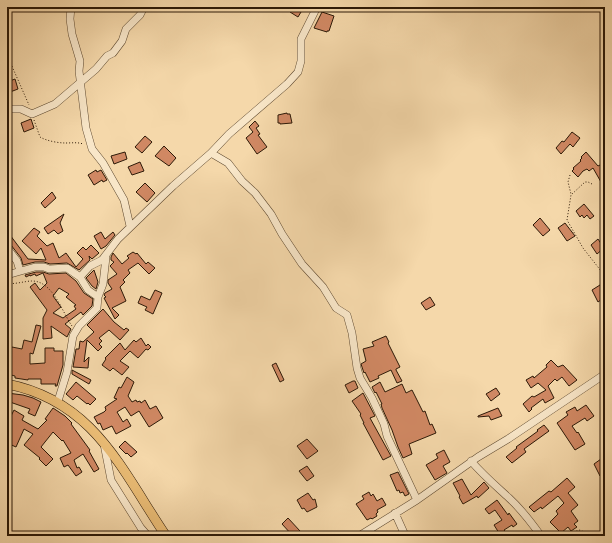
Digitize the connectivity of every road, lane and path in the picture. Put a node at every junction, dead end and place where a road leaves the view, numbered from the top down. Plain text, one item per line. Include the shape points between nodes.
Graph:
1 (71, 7) edge
2 (144, 7) edge
3 (317, 7) edge
4 (80, 83) junction
5 (7, 109) edge
6 (211, 153) junction
7 (570, 175) dead end
8 (592, 184) dead end
9 (571, 195) junction
10 (130, 226) junction
11 (7, 248) edge
12 (110, 249) junction
13 (20, 271) junction
14 (7, 275) edge
15 (605, 276) edge
16 (80, 277) junction
17 (7, 283) edge
18 (98, 298) junction
19 (73, 336) junction
20 (605, 374) edge
21 (7, 384) edge
22 (58, 402) junction
23 (103, 441) junction
24 (471, 461) junction
25 (123, 470) junction
26 (110, 471) junction
27 (417, 500) junction
28 (395, 513) junction
29 (148, 536) edge
30 (166, 536) edge
31 (359, 536) edge
32 (407, 536) edge
33 (541, 536) edge
34 (559, 536) edge
35 (592, 536) edge

1 - 4 street via 72,34 80,61
2 - 4 street via 126,29 122,41 113,53
3 - 6 street via 301,39 298,72
4 - 5 street via 55,104 32,114 21,109
4 - 10 street via 86,128 92,149 124,200
6 - 10 street
6 - 27 street via 228,163 242,181 256,193 302,264 323,287 336,308 347,315 360,378 372,398
7 - 9 path via 568,182
8 - 9 path via 585,182
9 - 15 path via 567,220 583,248
10 - 12 street
11 - 13 street via 17,261
12 - 16 street via 102,260 90,266
12 - 18 street
13 - 14 street
13 - 16 street via 40,267 67,268
16 - 18 street via 88,290
17 - 19 path via 32,281 42,284 53,293 62,307 73,327
18 - 19 street via 97,308
19 - 22 street via 67,372
20 - 24 street
21 - 22 main road
22 - 23 main road via 87,424
23 - 25 main road
23 - 26 street
24 - 27 street
24 - 33 street via 528,518
25 - 26 street
25 - 30 main road
26 - 29 street via 111,480 121,498
27 - 28 street
28 - 31 street
28 - 32 street
34 - 35 path via 580,530

